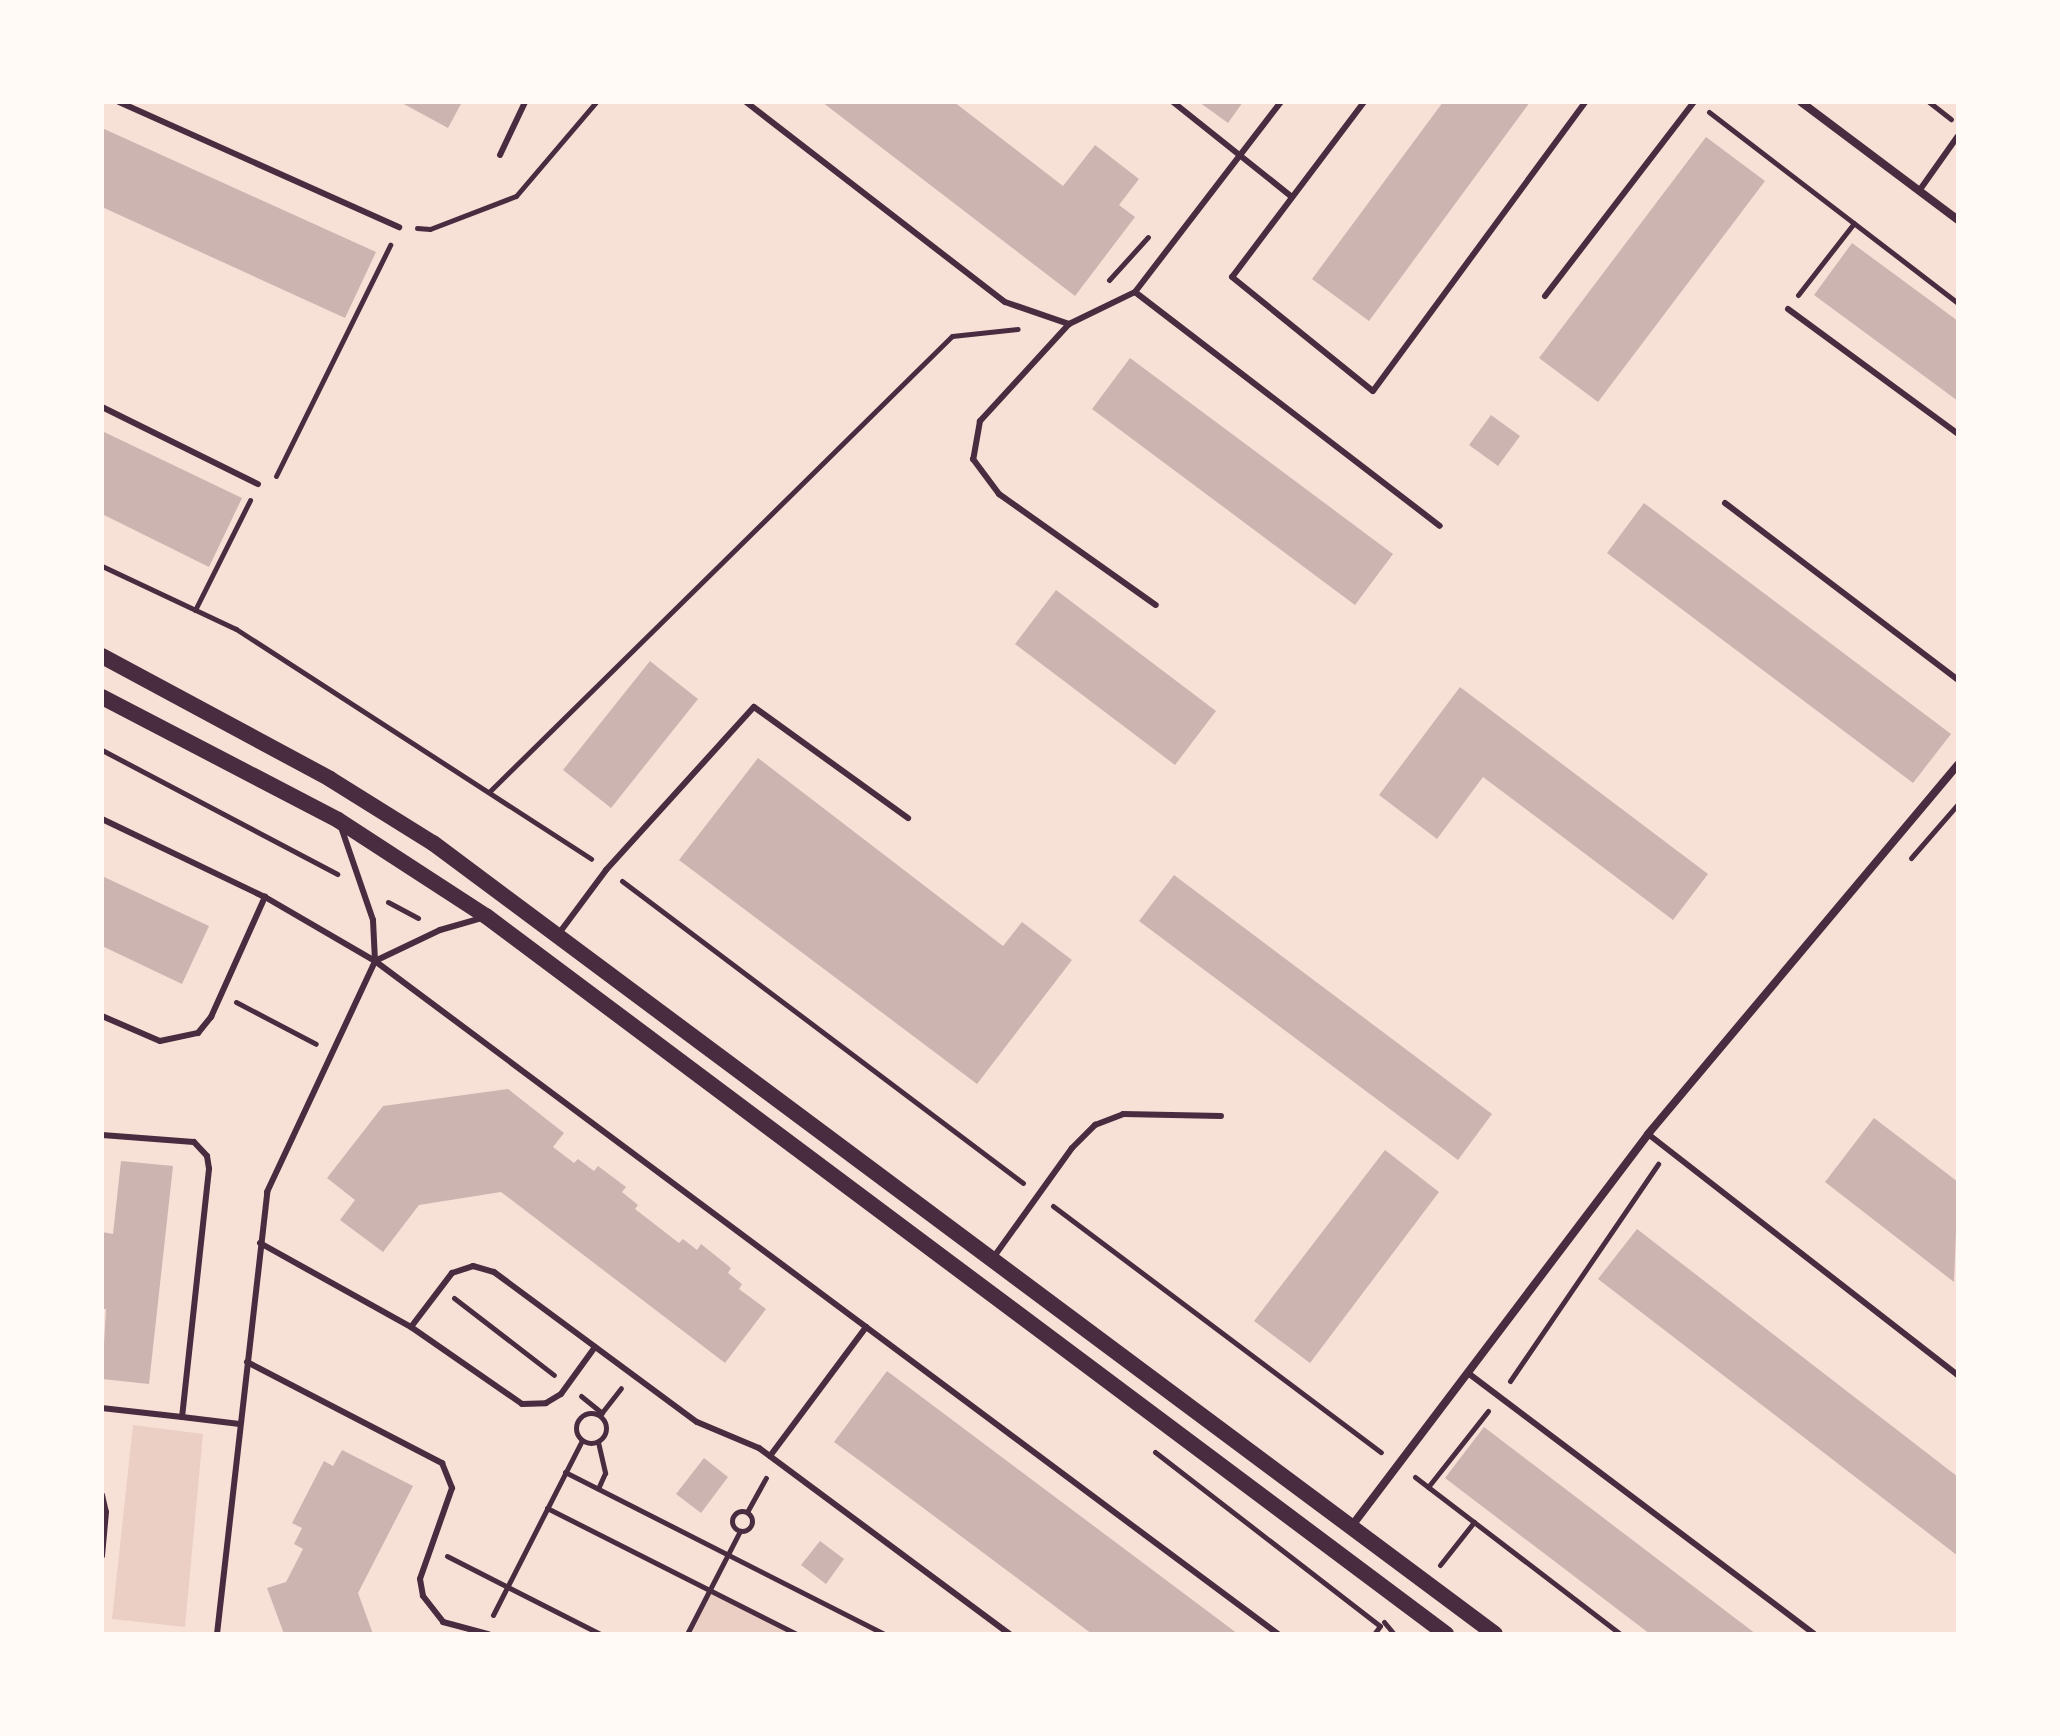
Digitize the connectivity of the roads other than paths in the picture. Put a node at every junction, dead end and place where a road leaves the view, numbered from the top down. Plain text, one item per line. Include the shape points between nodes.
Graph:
1 (119, 102) edge
2 (525, 102) edge
3 (746, 102) edge
4 (1173, 102) edge
5 (1281, 102) edge
6 (1364, 102) edge
7 (1585, 102) edge
8 (1695, 102) edge
9 (1801, 102) edge
10 (1958, 136) edge
11 (500, 155) dead end
12 (1239, 157) junction
13 (1919, 191) junction
14 (1292, 197) junction
15 (1958, 220) edge
16 (399, 227) road end
17 (1135, 292) junction
18 (1545, 296) dead end
19 (1788, 309) road end
20 (1069, 324) junction
21 (102, 407) edge
22 (1958, 434) edge
23 (258, 484) road end
24 (1725, 503) dead end
25 (1440, 526) dead end
26 (1156, 605) dead end
27 (102, 656) edge
28 (1958, 680) edge
29 (102, 697) edge
30 (1958, 764) edge
31 (352, 793) junction
32 (908, 818) dead end
33 (102, 819) edge
34 (338, 820) junction
35 (503, 892) junction
36 (265, 897) junction
37 (486, 916) junction
38 (560, 932) junction
39 (375, 961) junction
40 (102, 1016) edge
41 (1221, 1116) dead end
42 (1648, 1134) junction
43 (102, 1135) edge
44 (950, 1224) junction
45 (260, 1243) junction
46 (932, 1249) junction
47 (993, 1258) junction
48 (976, 1283) junction
49 (411, 1327) junction
50 (866, 1327) junction
51 (595, 1347) junction
52 (247, 1362) junction
53 (1468, 1373) junction
54 (1958, 1375) edge
55 (102, 1408) edge
56 (182, 1417) junction
57 (240, 1424) junction
58 (773, 1458) junction
59 (102, 1495) edge
60 (1351, 1527) junction
61 (1335, 1550) junction
62 (102, 1556) edge
63 (463, 1633) edge
64 (217, 1634) edge
65 (486, 1634) edge
66 (1009, 1634) edge
67 (1278, 1634) edge
68 (1446, 1634) edge
69 (1495, 1634) edge
70 (1814, 1634) edge

1 - 16 lane
2 - 11 lane
3 - 20 lane via 1005,302
4 - 12 lane
5 - 12 lane
6 - 14 lane
7 - 14 lane via 1373,391 1232,277
8 - 18 lane
9 - 13 street
10 - 13 lane
12 - 14 lane
12 - 17 lane
13 - 15 street
17 - 20 lane
17 - 25 lane
19 - 22 lane
20 - 26 lane via 980,421 973,459 999,494
21 - 23 lane
24 - 28 lane
27 - 31 main road
29 - 34 main road
30 - 42 street
31 - 34 main road
31 - 35 main road
32 - 38 lane via 754,707 606,870
33 - 36 lane
34 - 37 main road
34 - 39 lane via 364,889
35 - 37 main road
35 - 38 main road
36 - 39 lane
36 - 40 lane via 211,1017 185,1039 160,1041
37 - 39 lane via 440,930
37 - 46 main road
38 - 44 main road
39 - 45 lane via 271,1179
39 - 50 lane
41 - 47 lane via 1123,1114 1095,1125
42 - 53 street
42 - 54 lane
43 - 56 lane via 184,1139 207,1156
44 - 46 main road
44 - 47 main road
45 - 49 lane
45 - 52 lane
46 - 48 main road
47 - 48 main road
47 - 60 main road
48 - 61 main road
49 - 51 lane via 522,1404 546,1403 567,1386
49 - 51 lane via 452,1273 482,1267
50 - 58 lane
50 - 67 lane
51 - 58 lane via 697,1422
52 - 57 lane
52 - 63 lane via 442,1463 452,1488 420,1579 423,1596 443,1622
53 - 60 street
53 - 70 lane
55 - 56 lane
56 - 57 lane
57 - 64 lane
58 - 66 lane
59 - 62 lane
60 - 61 main road
60 - 69 main road
61 - 68 main road
63 - 65 lane

